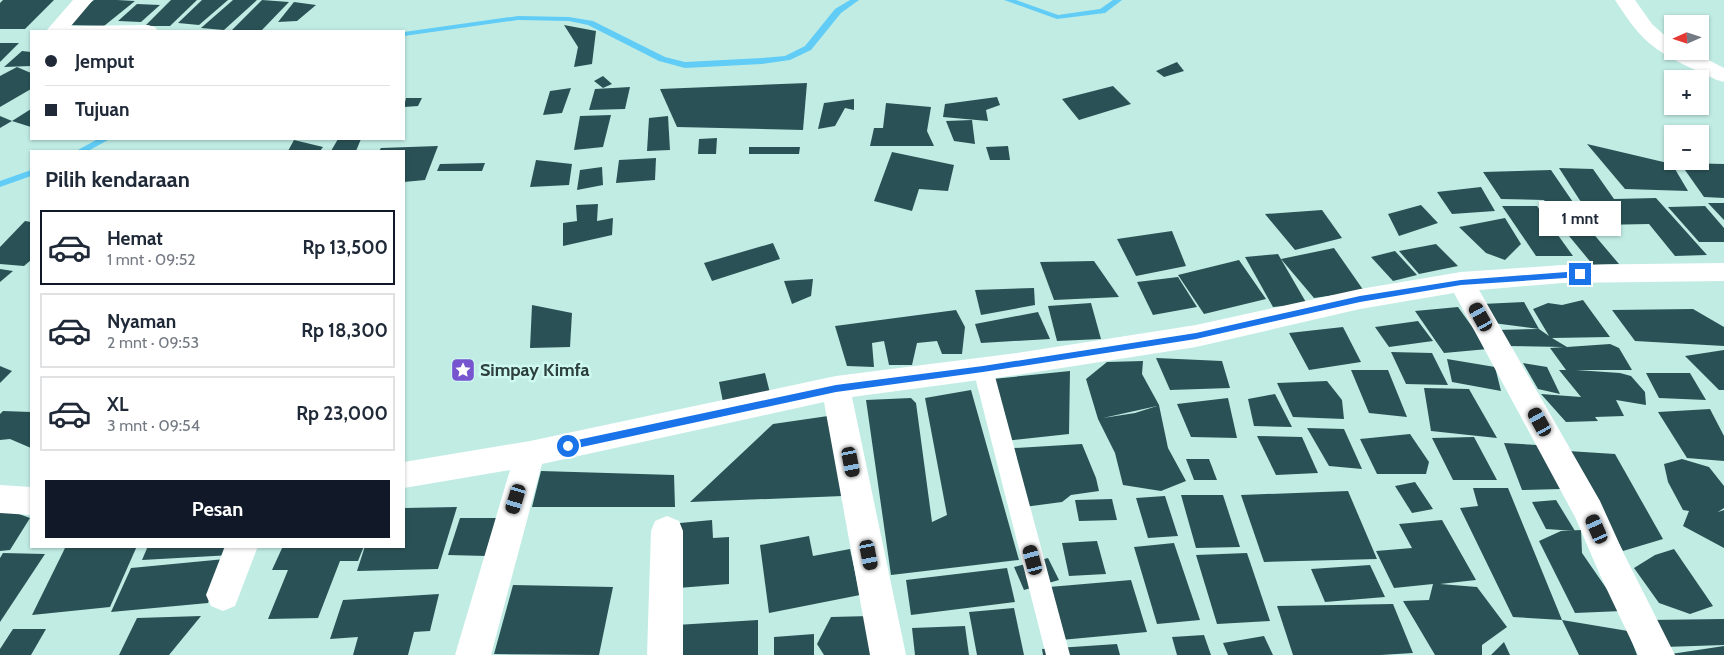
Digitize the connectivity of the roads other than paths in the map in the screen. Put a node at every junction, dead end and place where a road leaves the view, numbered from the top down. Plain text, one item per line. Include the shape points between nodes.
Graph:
1 (83, 0) edge
2 (1625, 0) edge
3 (57, 30) edge
4 (1664, 45) edge
5 (1693, 60) edge
6 (1724, 76) edge
7 (1724, 272) edge
8 (1461, 282) junction
9 (983, 369) junction
10 (836, 388) junction
11 (530, 454) junction
12 (405, 474) edge
13 (0, 499) edge
14 (30, 501) edge
15 (667, 531) dead end
16 (241, 548) edge
17 (223, 595) dead end
18 (473, 655) edge
19 (665, 655) edge
20 (888, 655) edge
21 (1058, 655) edge
22 (1657, 655) edge

1 - 3 street
2 - 4 street via 1642,27
5 - 6 street
7 - 8 street via 1562,274
8 - 9 street via 1360,299 1196,336
8 - 22 street via 1589,511
9 - 10 street
9 - 21 lane
10 - 11 street
10 - 20 street
11 - 12 street
11 - 18 street
13 - 14 street
15 - 19 street
16 - 17 street

